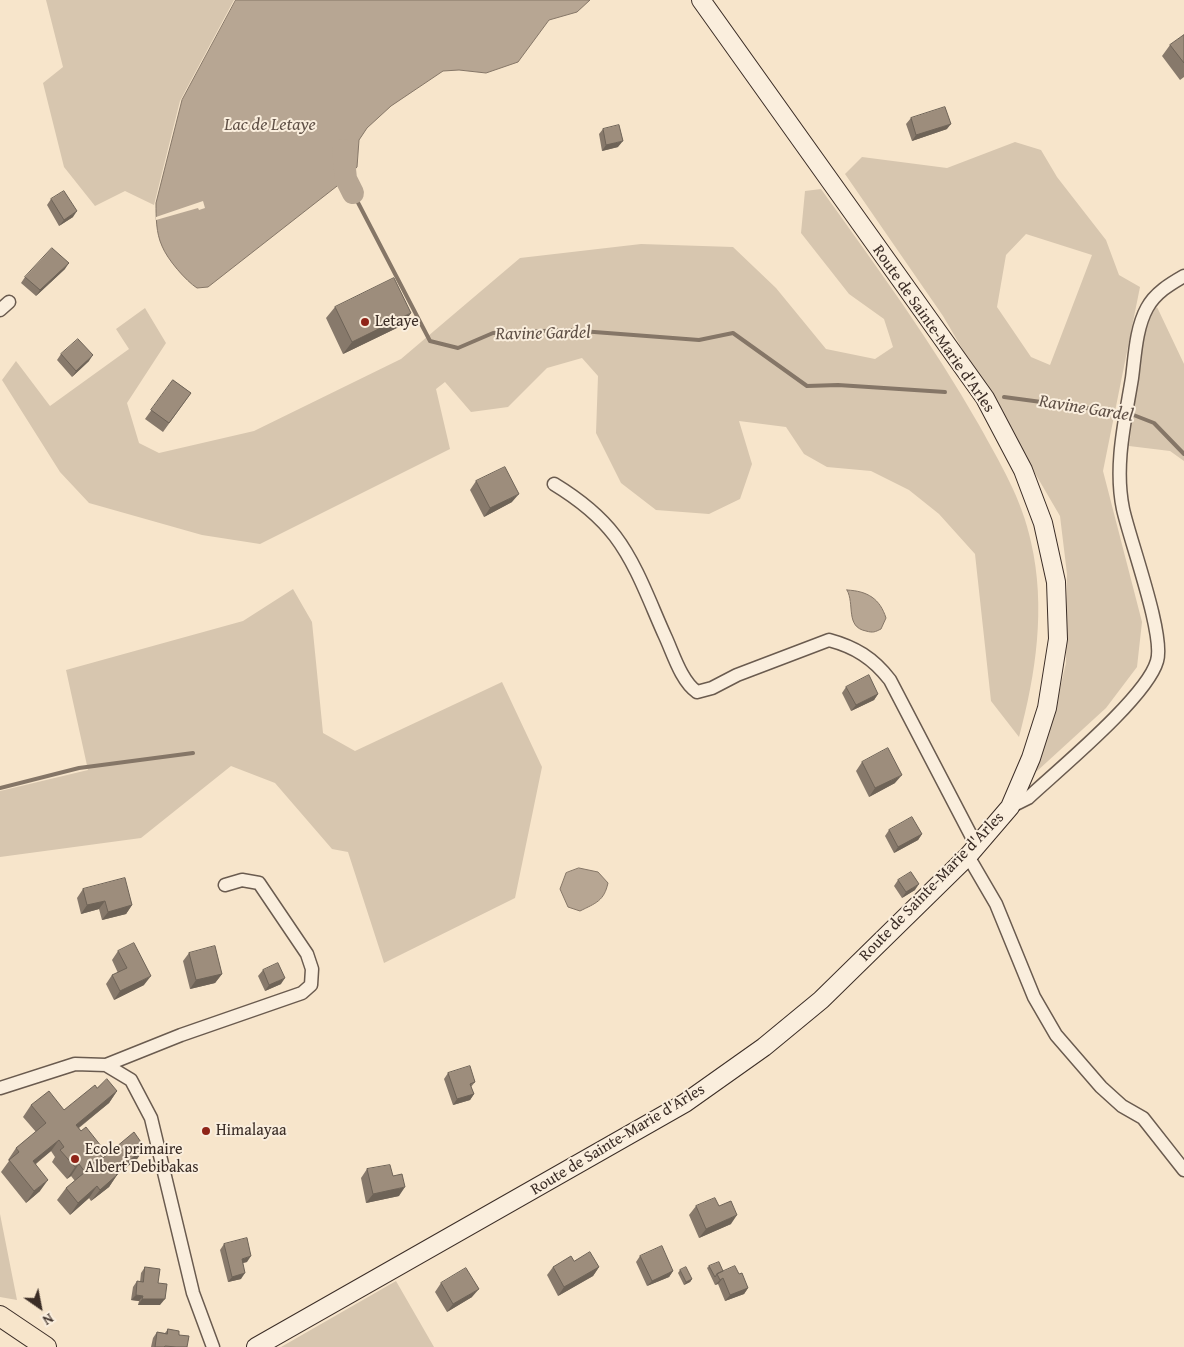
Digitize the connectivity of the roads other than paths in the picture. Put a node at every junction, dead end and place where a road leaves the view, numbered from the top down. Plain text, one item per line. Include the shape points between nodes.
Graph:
1 (702, 0) edge
2 (1184, 276) edge
3 (554, 484) dead end
4 (1010, 807) junction
5 (972, 850) junction
6 (225, 885) dead end
7 (106, 1065) junction
8 (0, 1088) edge
9 (1184, 1170) edge
10 (0, 1316) edge
11 (46, 1347) edge
12 (212, 1347) edge
13 (256, 1347) edge

1 - 4 main road, Route de Sainte-Marie d'Arles via 985,398 1023,470 1043,523 1056,582 1058,639 1047,708 1031,758
2 - 4 street via 1166,286 1148,307 1139,330 1124,420 1119,480 1157,636 1158,660 1150,676 1126,705 1028,798
3 - 5 street via 575,498 615,536 629,558 682,671 697,692 829,640 864,653 878,665 890,680
4 - 5 main road, Route de Sainte-Marie d'Arles
5 - 9 street via 1034,997 1056,1035 1101,1087 1122,1106 1143,1118
5 - 13 main road, Route de Sainte-Marie d'Arles via 821,1000 764,1047 685,1103
6 - 7 street via 242,880 259,883 307,954 312,969 311,985 302,993
7 - 8 street via 75,1064
7 - 12 street via 130,1080 151,1118 193,1293
10 - 11 main road

